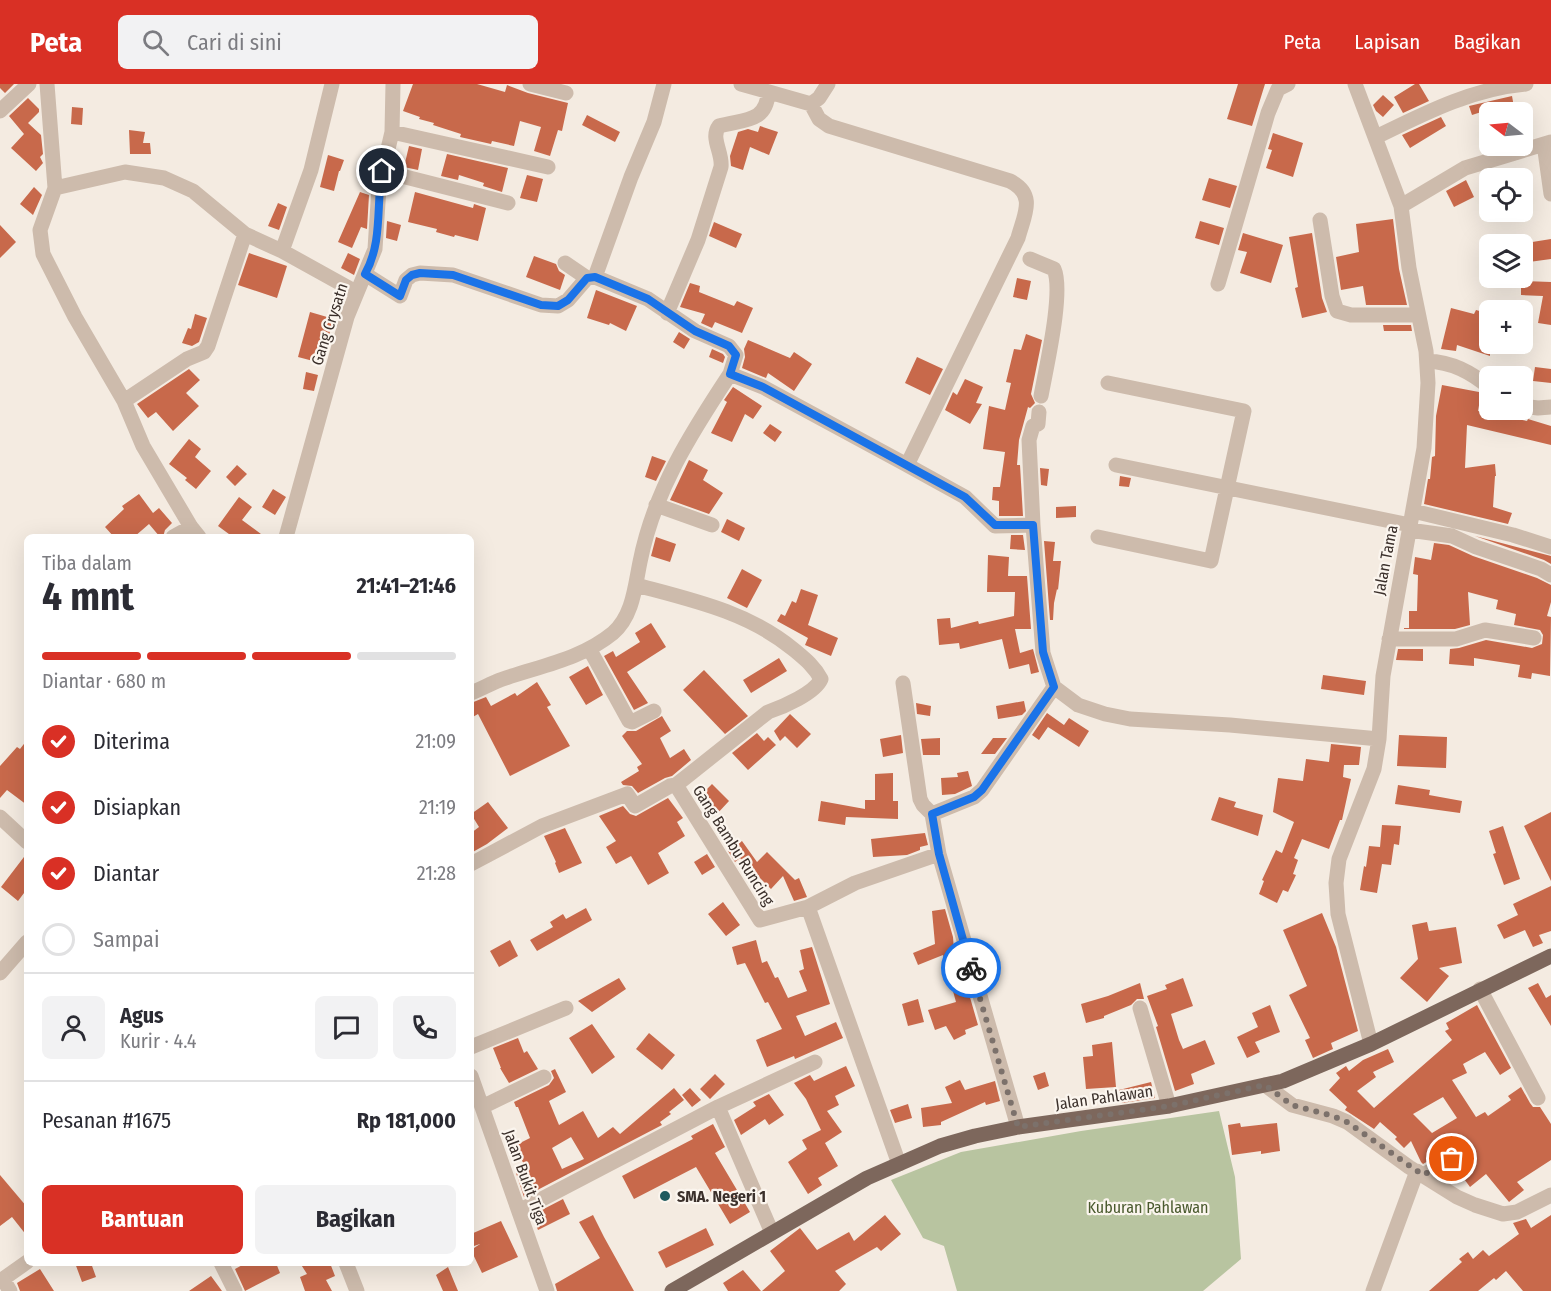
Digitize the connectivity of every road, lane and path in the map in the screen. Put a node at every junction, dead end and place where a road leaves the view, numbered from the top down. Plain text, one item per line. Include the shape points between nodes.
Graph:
1 (29, 84) edge
2 (47, 84) edge
3 (332, 84) edge
4 (393, 84) edge
5 (530, 84) edge
6 (664, 84) edge
7 (741, 84) edge
8 (828, 84) edge
9 (1288, 84) edge
10 (1355, 84) edge
11 (1526, 84) edge
12 (768, 92) junction
13 (566, 93) dead end
14 (812, 104) junction
15 (0, 111) edge
16 (392, 132) junction
17 (1377, 137) junction
18 (1547, 143) edge
19 (548, 167) dead end
20 (382, 171) junction
21 (56, 188) junction
22 (1551, 194) edge
23 (508, 203) dead end
24 (1401, 206) junction
25 (1320, 220) dead end
26 (245, 234) junction
27 (282, 251) junction
28 (1030, 259) dead end
29 (565, 262) dead end
30 (365, 274) junction
31 (591, 277) junction
32 (1218, 284) dead end
33 (356, 292) junction
34 (667, 313) junction
35 (1418, 315) junction
36 (1427, 361) junction
37 (730, 374) junction
38 (1479, 379) edge
39 (1108, 382) dead end
40 (1041, 396) dead end
41 (124, 401) junction
42 (1533, 407) edge
43 (1551, 407) edge
44 (1039, 412) dead end
45 (908, 465) junction
46 (1116, 465) dead end
47 (1227, 487) junction
48 (656, 505) junction
49 (1411, 522) junction
50 (712, 525) dead end
51 (1033, 525) junction
52 (195, 532) edge
53 (287, 534) edge
54 (1098, 537) dead end
55 (1551, 547) edge
56 (1551, 575) edge
57 (636, 585) junction
58 (1533, 638) dead end
59 (1389, 639) junction
60 (590, 650) junction
61 (903, 683) dead end
62 (1054, 687) junction
63 (474, 692) edge
64 (654, 711) dead end
65 (1379, 739) junction
66 (676, 786) junction
67 (932, 814) junction
68 (0, 817) edge
69 (24, 839) edge
70 (939, 854) junction
71 (474, 862) edge
72 (808, 908) junction
73 (24, 945) edge
74 (1551, 956) edge
75 (0, 973) edge
76 (1480, 989) junction
77 (566, 1008) dead end
78 (1140, 1008) dead end
79 (1371, 1044) junction
80 (474, 1046) edge
81 (815, 1062) dead end
82 (544, 1077) dead end
83 (474, 1081) edge
84 (1265, 1085) junction
85 (1538, 1098) dead end
86 (487, 1104) junction
87 (1169, 1106) junction
88 (718, 1107) junction
89 (1018, 1127) junction
90 (1466, 1151) dead end
91 (899, 1164) junction
92 (1420, 1173) junction
93 (1549, 1200) edge
94 (519, 1211) junction
95 (772, 1233) junction
96 (24, 1264) edge
97 (222, 1266) edge
98 (347, 1266) edge
99 (4, 1280) edge
100 (674, 1290) edge
101 (235, 1291) edge
102 (357, 1291) edge
103 (548, 1291) edge
104 (1373, 1291) edge

1 - 15 street
2 - 21 street
3 - 27 street via 311,170
4 - 16 street, Gang Crysatn
5 - 13 street
6 - 31 street via 654,122
7 - 12 street
8 - 14 street
9 - 32 street via 1278,89 1268,113
10 - 17 street, Jalan Tama
11 - 17 street via 1476,92
12 - 14 street
12 - 34 street via 765,110 759,116 716,130 721,167 698,240
14 - 45 street via 819,119 829,126 1010,181 1027,195 1018,238
16 - 19 street
16 - 20 street, Gang Crysatn
17 - 24 street, Jalan Tama
18 - 22 street
18 - 24 street via 1465,168
20 - 23 street
20 - 30 street, Gang Crysatn via 378,231
21 - 26 street via 125,172 164,178 193,191
21 - 41 street via 40,230 43,254
24 - 35 street, Jalan Tama
25 - 35 street via 1337,311 1351,315
26 - 27 street
26 - 41 street via 204,352
27 - 33 street
28 - 40 street via 1054,268 1058,286
29 - 31 street
30 - 31 street via 400,296 412,275 453,275 549,306 568,300
30 - 33 street, Gang Crysatn
31 - 34 street via 648,299
33 - 53 street, Gang Crysatn
34 - 37 street via 734,350
35 - 36 street, Jalan Tama
36 - 38 street via 1458,367
36 - 49 street, Jalan Tama via 1426,426
37 - 45 street via 763,387
37 - 48 street via 688,438
39 - 47 street via 1244,411
41 - 52 street via 143,446
42 - 43 street
44 - 51 street via 1038,424 1033,426 1029,440
45 - 51 street via 965,497 995,525
46 - 47 street
47 - 49 street
47 - 54 street via 1210,561
48 - 50 street
48 - 57 street
49 - 55 street via 1513,535
49 - 56 street
49 - 59 street, Jalan Tama
51 - 62 street via 1043,652
57 - 60 street via 625,618 615,632
57 - 66 street, Gang Bambu Runcing via 751,620 814,666 821,679 816,687 768,712
58 - 59 street via 1485,630 1456,639
59 - 65 street, Jalan Tama
60 - 63 street
60 - 64 street via 629,721
61 - 67 street via 920,799
62 - 65 street via 1078,705 1130,719
62 - 67 street via 982,790
65 - 79 street, Jalan Tama via 1374,769 1340,859 1336,883 1338,914
66 - 71 street via 635,806 627,794 594,806 542,826
66 - 72 street, Gang Bambu Runcing via 759,920
67 - 70 street
68 - 69 street
70 - 72 street, Gang Bambu Runcing via 855,882
70 - 89 street
72 - 91 street
73 - 75 street
74 - 76 main road, Jalan Pahlawan
76 - 79 main road, Jalan Pahlawan
76 - 85 street
77 - 80 street
78 - 87 street
79 - 84 main road, Jalan Pahlawan
81 - 88 street
82 - 86 street
83 - 86 street, Jalan Bukit Tiga
84 - 87 main road, Jalan Pahlawan
84 - 92 street via 1292,1105 1347,1122
86 - 94 street, Jalan Bukit Tiga
87 - 89 main road, Jalan Pahlawan
88 - 94 street
88 - 95 street
89 - 91 main road, Jalan Pahlawan via 940,1146
90 - 92 street
91 - 95 main road, Jalan Pahlawan
92 - 93 street via 1457,1197 1503,1214
92 - 104 street
94 - 103 street, Jalan Bukit Tiga
95 - 100 main road, Jalan Pahlawan
96 - 99 street
97 - 101 street
98 - 102 street

